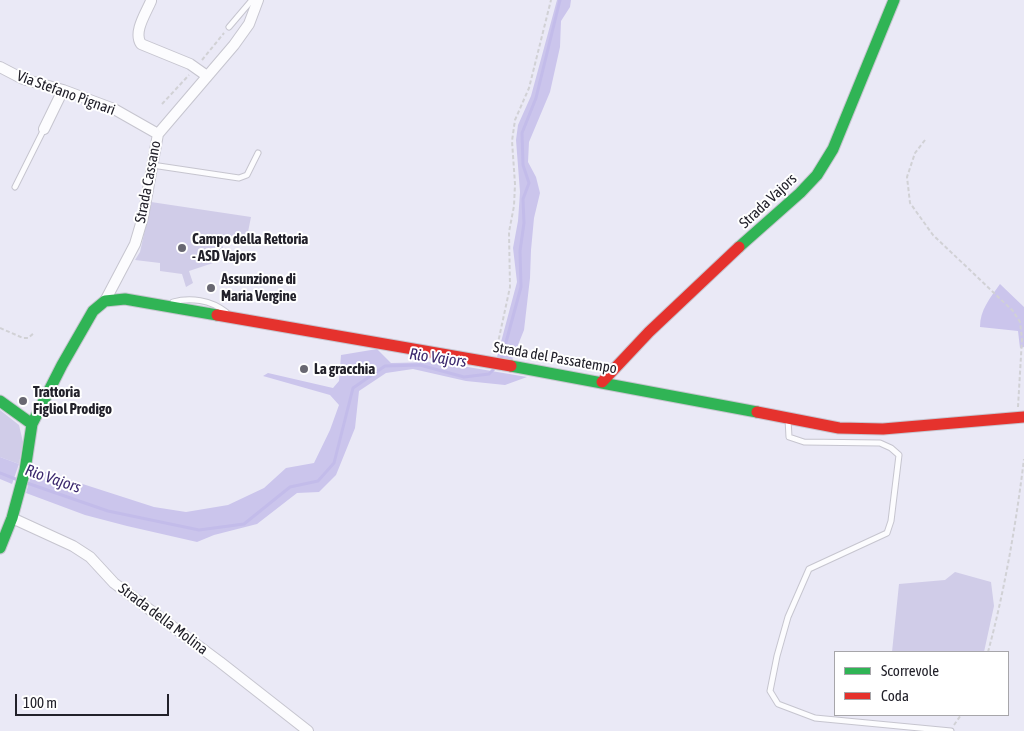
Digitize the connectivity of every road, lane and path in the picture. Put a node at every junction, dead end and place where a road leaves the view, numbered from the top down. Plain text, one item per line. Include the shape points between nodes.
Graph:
1 (252, 0) edge
2 (258, 0) edge
3 (551, 0) edge
4 (894, 0) edge
5 (151, 2) dead end
6 (229, 27) dead end
7 (0, 67) edge
8 (207, 76) junction
9 (63, 90) junction
10 (44, 129) joint
11 (158, 134) junction
12 (925, 140) dead end
13 (258, 153) dead end
14 (152, 165) junction
15 (15, 187) dead end
16 (105, 301) junction
17 (0, 328) edge
18 (34, 333) dead end
19 (498, 363) junction
20 (602, 382) junction
21 (0, 402) edge
22 (1021, 417) edge
23 (788, 418) junction
24 (32, 424) junction
25 (1024, 459) edge
26 (12, 518) junction
27 (0, 548) edge
28 (988, 651) edge
29 (960, 716) edge
30 (308, 731) edge
31 (951, 731) edge

1 - 6 lane
2 - 8 street, Strada Cassano via 249,24
3 - 19 path via 529,88 515,120 512,141 514,206 509,232 510,287
4 - 20 street, Strada Vajors via 833,149 817,175 674,307
5 - 8 street via 138,33 141,44 190,64
7 - 9 street, Via Stefano Pignari via 23,79
8 - 11 street, Strada Cassano
9 - 10 street
9 - 11 street, Via Stefano Pignari via 114,109
10 - 15 lane
11 - 14 street, Strada Cassano
12 - 22 path via 915,153 908,177 910,203 933,235 1014,311 1020,322
13 - 14 lane via 248,175 239,178
14 - 16 street, Strada Cassano via 135,244
16 - 19 street, Strada del Passatempo via 125,299
16 - 24 street via 93,311
17 - 18 path via 23,338
19 - 20 street, Strada del Passatempo
20 - 23 street, Strada del Passatempo
21 - 24 street
22 - 23 street, Strada del Passatempo via 860,430
23 - 31 lane via 789,437 804,442 880,444 899,455 887,533 810,569 788,617 770,691 778,704 815,718
24 - 26 street via 25,470
25 - 28 path via 1000,606
26 - 27 street
26 - 30 street, Strada della Molina via 90,556 114,583
29 - 31 path

